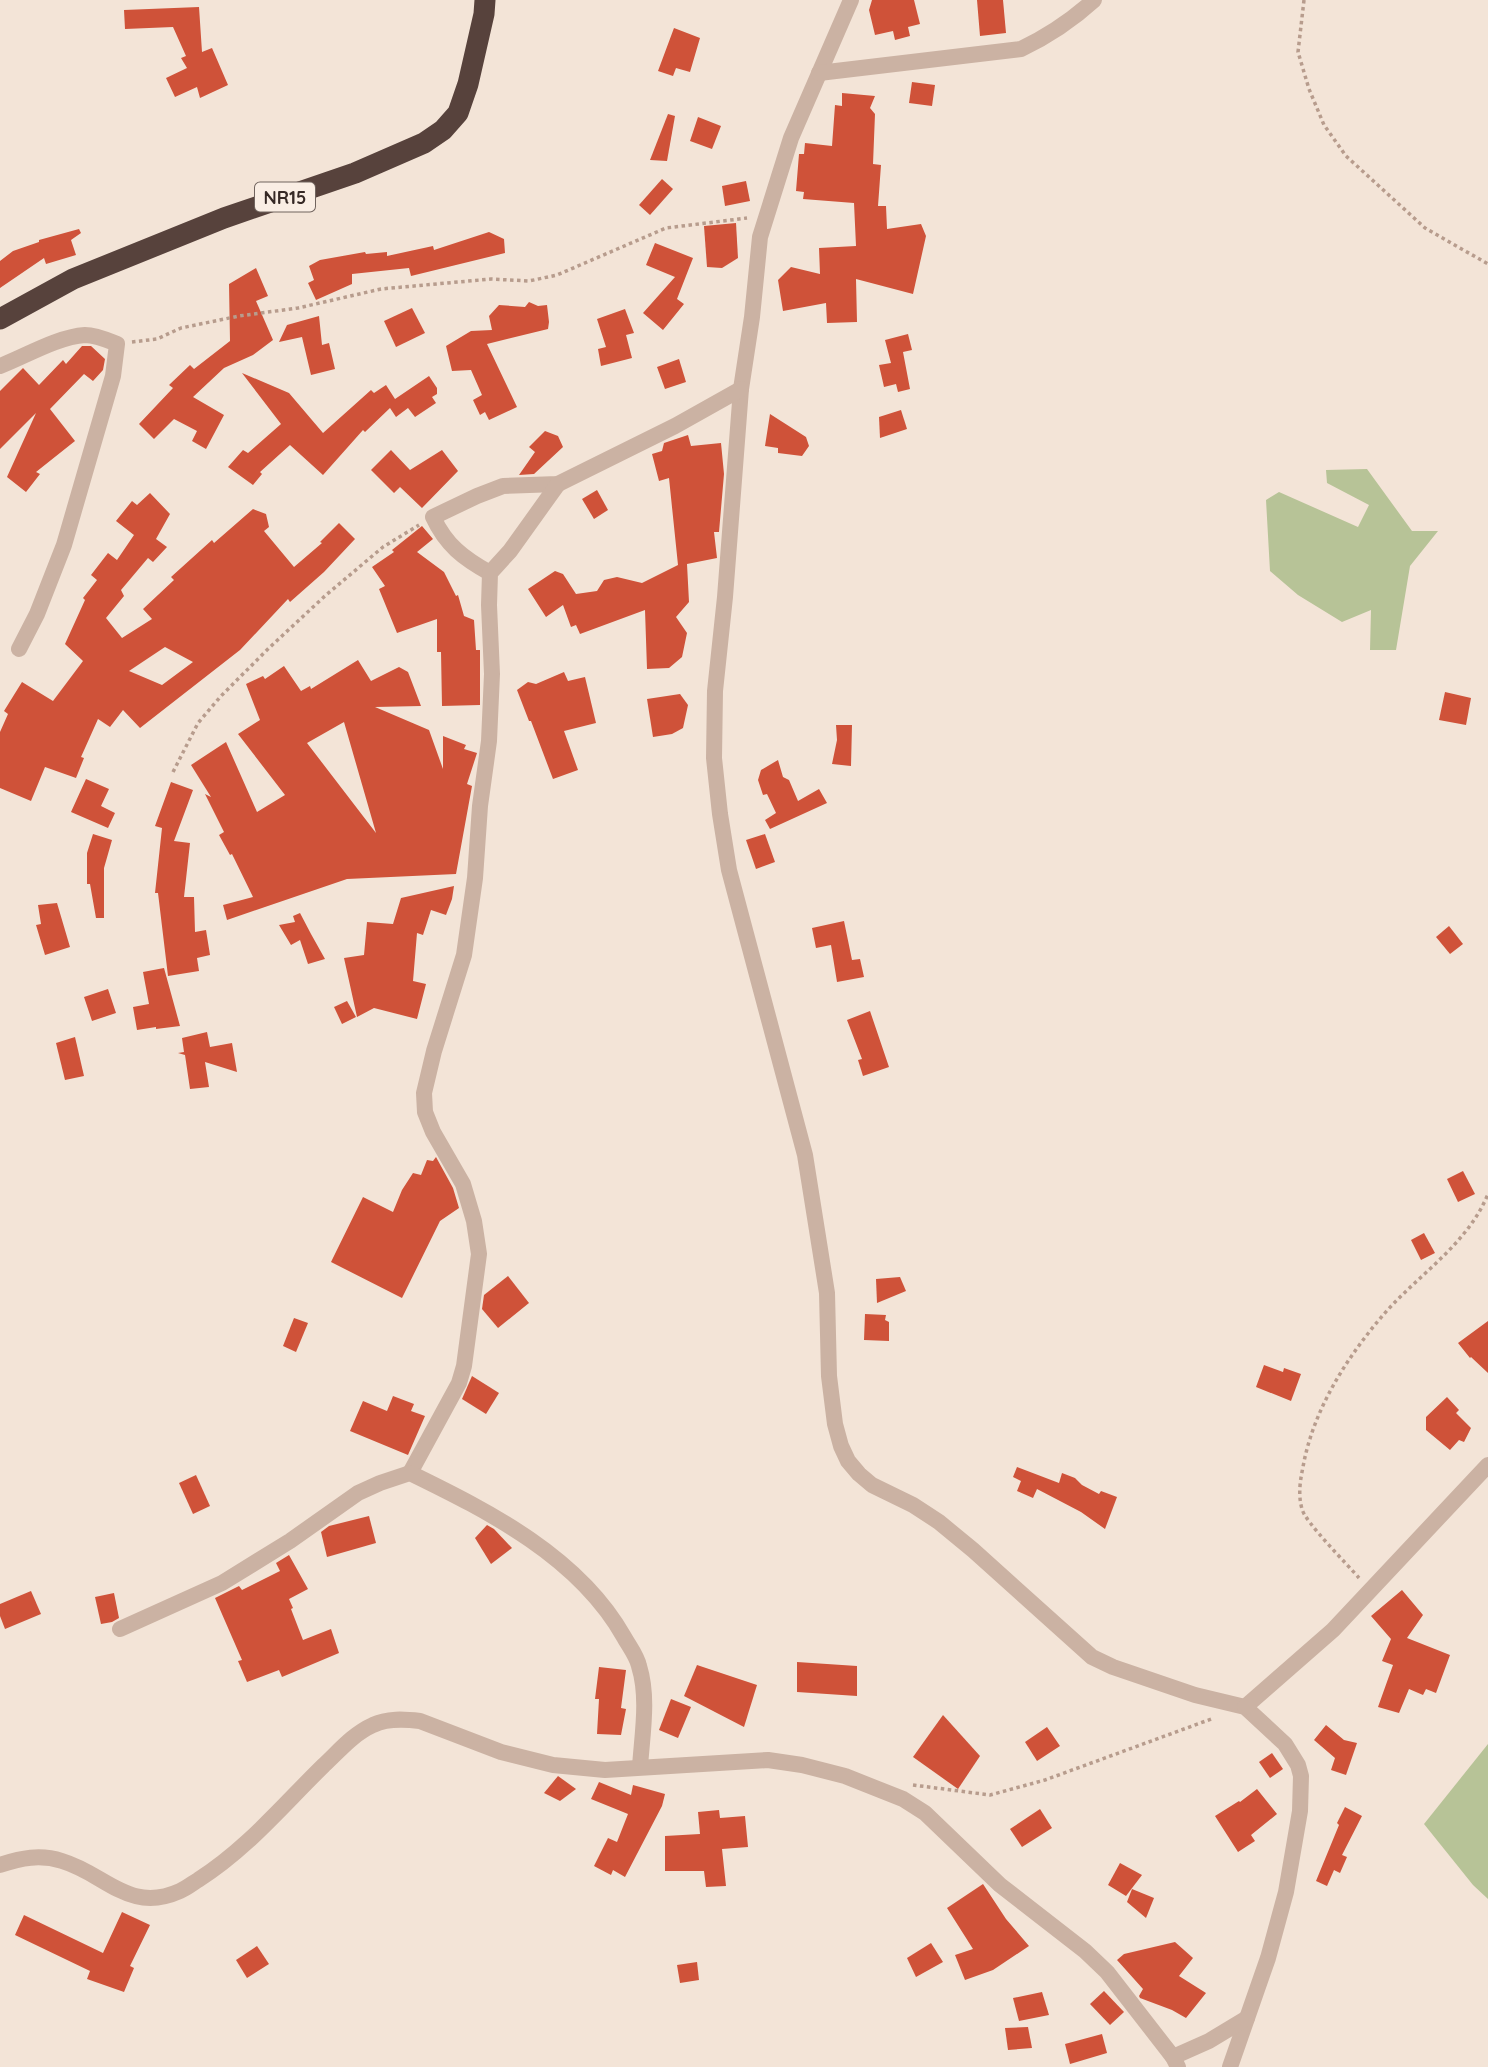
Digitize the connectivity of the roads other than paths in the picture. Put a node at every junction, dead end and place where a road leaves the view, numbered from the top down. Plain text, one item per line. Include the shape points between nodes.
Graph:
1 (485, 0) edge
2 (851, 0) edge
3 (1094, 0) edge
4 (819, 73) junction
5 (0, 319) edge
6 (0, 366) edge
7 (741, 389) junction
8 (558, 484) junction
9 (489, 573) junction
10 (19, 649) dead end
11 (1488, 1465) edge
12 (410, 1473) junction
13 (120, 1629) dead end
14 (1245, 1707) junction
15 (640, 1767) junction
16 (0, 1865) edge
17 (1247, 2018) junction
18 (1175, 2062) edge
19 (1230, 2067) edge

1 - 5 highway, NR15 via 468,84 458,113 443,131 355,173 224,218 73,279
2 - 4 street
3 - 4 street via 1045,38 1021,49
4 - 7 street via 791,138 760,237
6 - 10 street via 64,339 86,335 117,344 113,376 64,545
7 - 8 street
7 - 14 street via 715,691 714,758 729,870 805,1155 827,1293 829,1376 841,1446 848,1461 872,1485 913,1505 956,1536 1092,1657 1195,1695
8 - 9 street via 517,543
8 - 9 street via 503,486 433,517 450,545
9 - 12 street via 491,701 475,878 464,955 424,1093 433,1132 463,1184 479,1254 459,1382
11 - 14 street via 1333,1630
12 - 13 street via 358,1493 222,1583
12 - 15 street via 518,1531 569,1569 615,1621 639,1665 644,1700
14 - 17 street via 1285,1744 1301,1776 1286,1892
15 - 16 street via 605,1770 553,1765 500,1752 420,1721 386,1721 349,1740 250,1841 180,1891 136,1897 85,1870 43,1857
15 - 18 street via 768,1760 845,1776 903,1799 925,1813 1000,1885 1107,1972
17 - 18 street
17 - 19 street

